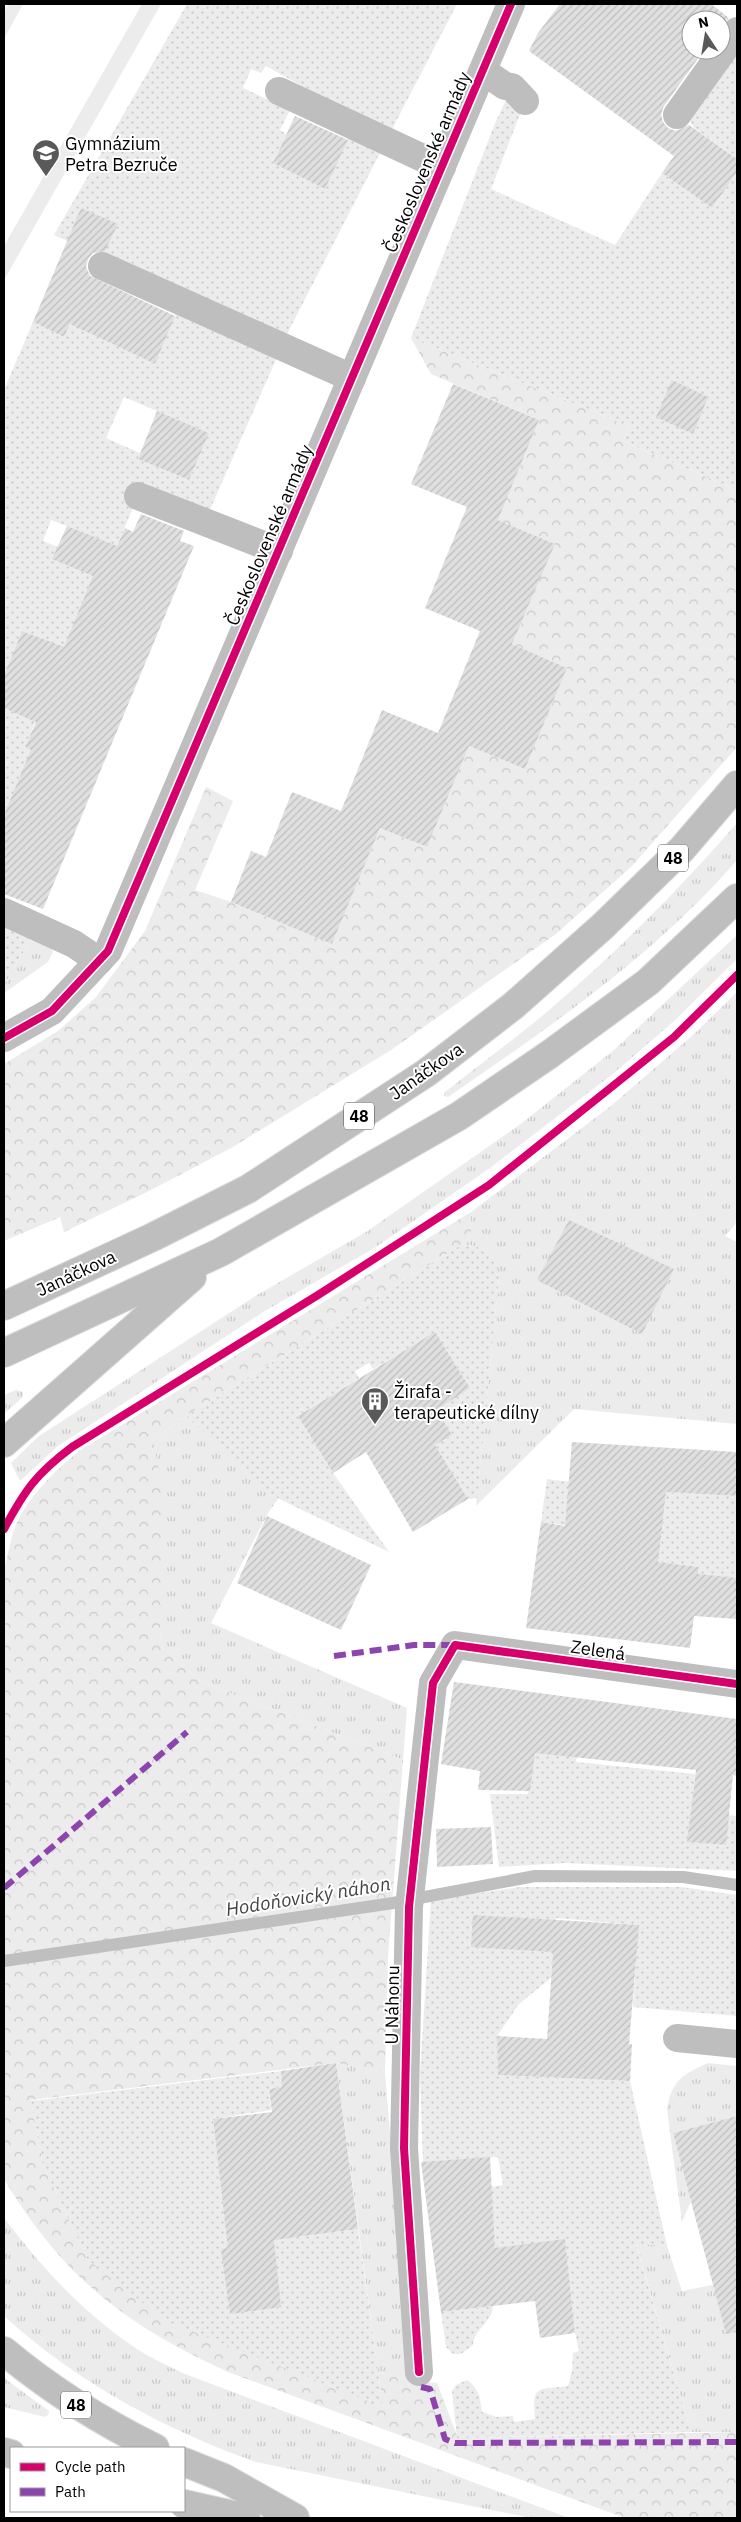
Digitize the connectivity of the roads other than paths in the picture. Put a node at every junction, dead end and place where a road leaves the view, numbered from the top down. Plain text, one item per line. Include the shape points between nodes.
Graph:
1 (511, 4) edge
2 (737, 31) edge
3 (483, 71) junction
4 (279, 92) dead end
5 (525, 101) dead end
6 (677, 115) dead end
7 (442, 167) junction
8 (102, 266) dead end
9 (352, 378) junction
10 (138, 496) dead end
11 (279, 551) junction
12 (737, 785) edge
13 (737, 898) edge
14 (4, 912) edge
15 (99, 961) junction
16 (4, 1038) edge
17 (221, 1252) junction
18 (89, 1267) junction
19 (4, 1291) edge
20 (4, 1306) edge
21 (4, 1353) edge
22 (4, 1443) edge
23 (455, 1645) joint
24 (737, 1684) edge
25 (677, 2038) dead end
26 (737, 2044) edge
27 (4, 2351) edge
28 (419, 2372) dead end
29 (153, 2447) edge
30 (185, 2462) edge
31 (185, 2504) edge
32 (246, 2518) edge
33 (295, 2518) edge

1 - 3 main road, Československé armády
2 - 6 main road
3 - 5 main road via 505,86 512,87
3 - 7 main road, Československé armády
4 - 7 main road
7 - 9 main road, Československé armády
8 - 9 main road
9 - 11 main road, Československé armády
10 - 11 main road
11 - 15 main road, Československé armády via 108,951
12 - 18 main road, Janáčkova / 48 via 682,849 603,926 513,1006 426,1073 248,1189
13 - 17 main road via 648,982 550,1054 459,1116
14 - 15 main road via 74,944
15 - 16 main road, Československé armády via 52,1011
17 - 21 main road
17 - 22 main road
18 - 19 main road, 48
18 - 20 main road, Janáčkova / 48
23 - 24 main road, Zelená
23 - 28 main road, U Náhonu via 433,1683 410,1895 404,2148
25 - 26 main road
27 - 29 main road, 48 via 46,2386 112,2427
30 - 33 main road via 224,2478
31 - 32 main road

